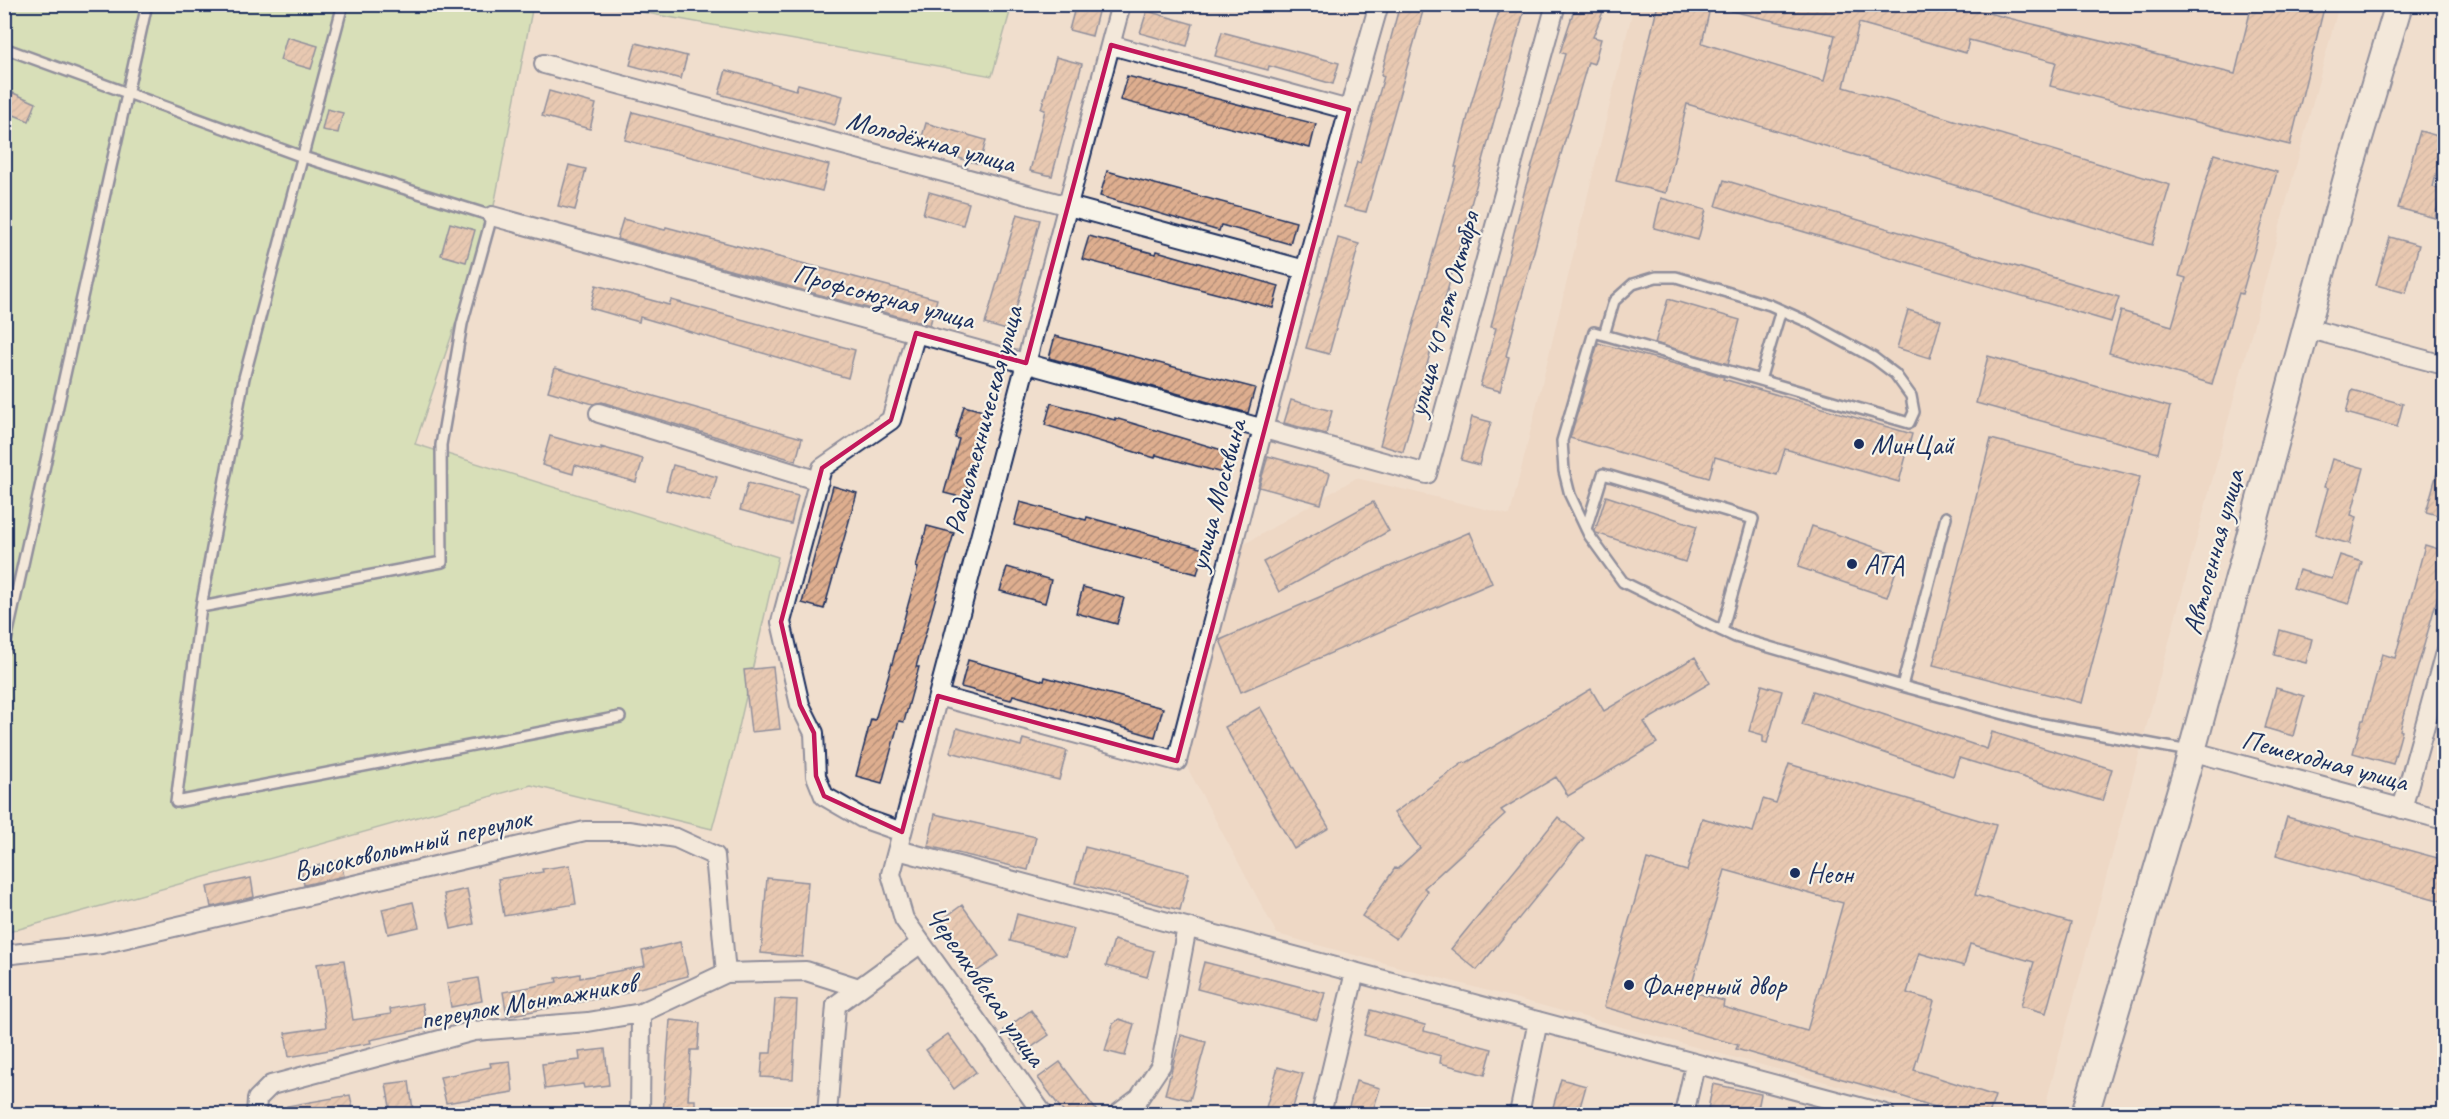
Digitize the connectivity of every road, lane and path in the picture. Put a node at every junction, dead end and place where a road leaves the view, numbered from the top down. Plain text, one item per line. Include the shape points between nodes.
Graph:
1 (147, 4) edge
2 (344, 4) edge
3 (1121, 4) edge
4 (1379, 4) edge
5 (1556, 4) edge
6 (2398, 4) edge
7 (1110, 45) junction
8 (4, 48) edge
9 (544, 64) dead end
10 (128, 94) junction
11 (1349, 110) junction
12 (303, 158) junction
13 (1068, 206) junction
14 (492, 216) junction
15 (1305, 270) junction
16 (1781, 310) junction
17 (2306, 328) junction
18 (916, 333) junction
19 (1604, 335) junction
20 (1026, 363) junction
21 (2445, 365) edge
22 (1760, 380) junction
23 (599, 413) dead end
24 (1262, 429) junction
25 (819, 481) junction
26 (1946, 517) dead end
27 (1586, 529) junction
28 (201, 607) junction
29 (1722, 631) junction
30 (4, 650) edge
31 (2445, 656) edge
32 (1902, 686) junction
33 (938, 696) junction
34 (620, 717) dead end
35 (2191, 751) junction
36 (2402, 808) junction
37 (2445, 820) edge
38 (900, 841) junction
39 (1187, 927) junction
40 (921, 943) junction
41 (4, 955) edge
42 (1355, 972) junction
43 (726, 973) junction
44 (859, 988) junction
45 (641, 1013) junction
46 (1538, 1021) junction
47 (1695, 1065) junction
48 (256, 1114) edge
49 (640, 1114) edge
50 (827, 1114) edge
51 (1042, 1114) edge
52 (1118, 1114) edge
53 (1320, 1114) edge
54 (1519, 1114) edge
55 (1684, 1114) edge
56 (1885, 1114) edge
57 (2085, 1114) edge

1 - 10 lane
2 - 12 lane
3 - 7 street, Радиотехническая улица
4 - 11 street, улица Москвина
5 - 24 street, улица 40 лет Октября via 1427,474
6 - 17 street, Автогенная улица
7 - 11 street
7 - 13 street, Радиотехническая улица
8 - 10 lane
9 - 13 street, Молодёжная улица
10 - 12 lane
10 - 30 lane
11 - 15 street, улица Москвина
12 - 14 lane
12 - 28 lane via 244,378
13 - 15 street, Молодёжная улица
13 - 20 street, Радиотехническая улица
14 - 18 street, Профсоюзная улица
14 - 28 lane via 462,324 441,445 442,562
15 - 24 street, улица Москвина
16 - 19 lane via 1676,277 1656,277 1633,284 1614,301
16 - 22 lane
16 - 22 lane via 1865,353 1895,374 1911,396 1914,412 1910,423
17 - 21 street
17 - 35 street, Автогенная улица
18 - 20 street, Профсоюзная улица
18 - 25 street via 891,420 822,468
19 - 22 lane
19 - 27 lane via 1593,332 1562,441 1570,495
20 - 24 street, Профсоюзная улица
20 - 33 street, Радиотехническая улица
23 - 25 street
24 - 33 street, улица Москвина via 1177,761
25 - 38 street via 781,622 800,705 814,733 816,776 824,796
26 - 32 lane
27 - 29 lane via 1623,582
27 - 29 lane via 1603,474 1753,519
28 - 34 lane via 176,802
29 - 32 lane
31 - 36 street
32 - 35 lane via 2033,722
33 - 38 street, Радиотехническая улица
35 - 36 street, Пешеходная улица
35 - 57 street, Автогенная улица
36 - 37 street, Пешеходная улица
38 - 39 street
38 - 40 street, Черемховская улица via 891,874 904,919
39 - 42 street
39 - 52 street via 1161,1065 1139,1098
40 - 44 street
40 - 51 street, Черемховская улица
41 - 43 street, Высоковольтный переулок via 101,944 585,831 628,831 676,838 715,856
42 - 46 street
42 - 53 street
43 - 44 street, переулок Монтажников via 806,971
43 - 45 street, переулок Монтажников
44 - 50 street via 836,1005
45 - 48 street, переулок Монтажников via 588,1022 474,1031 271,1085 257,1099
45 - 49 street
46 - 47 street
46 - 54 street
47 - 55 street
47 - 56 street

